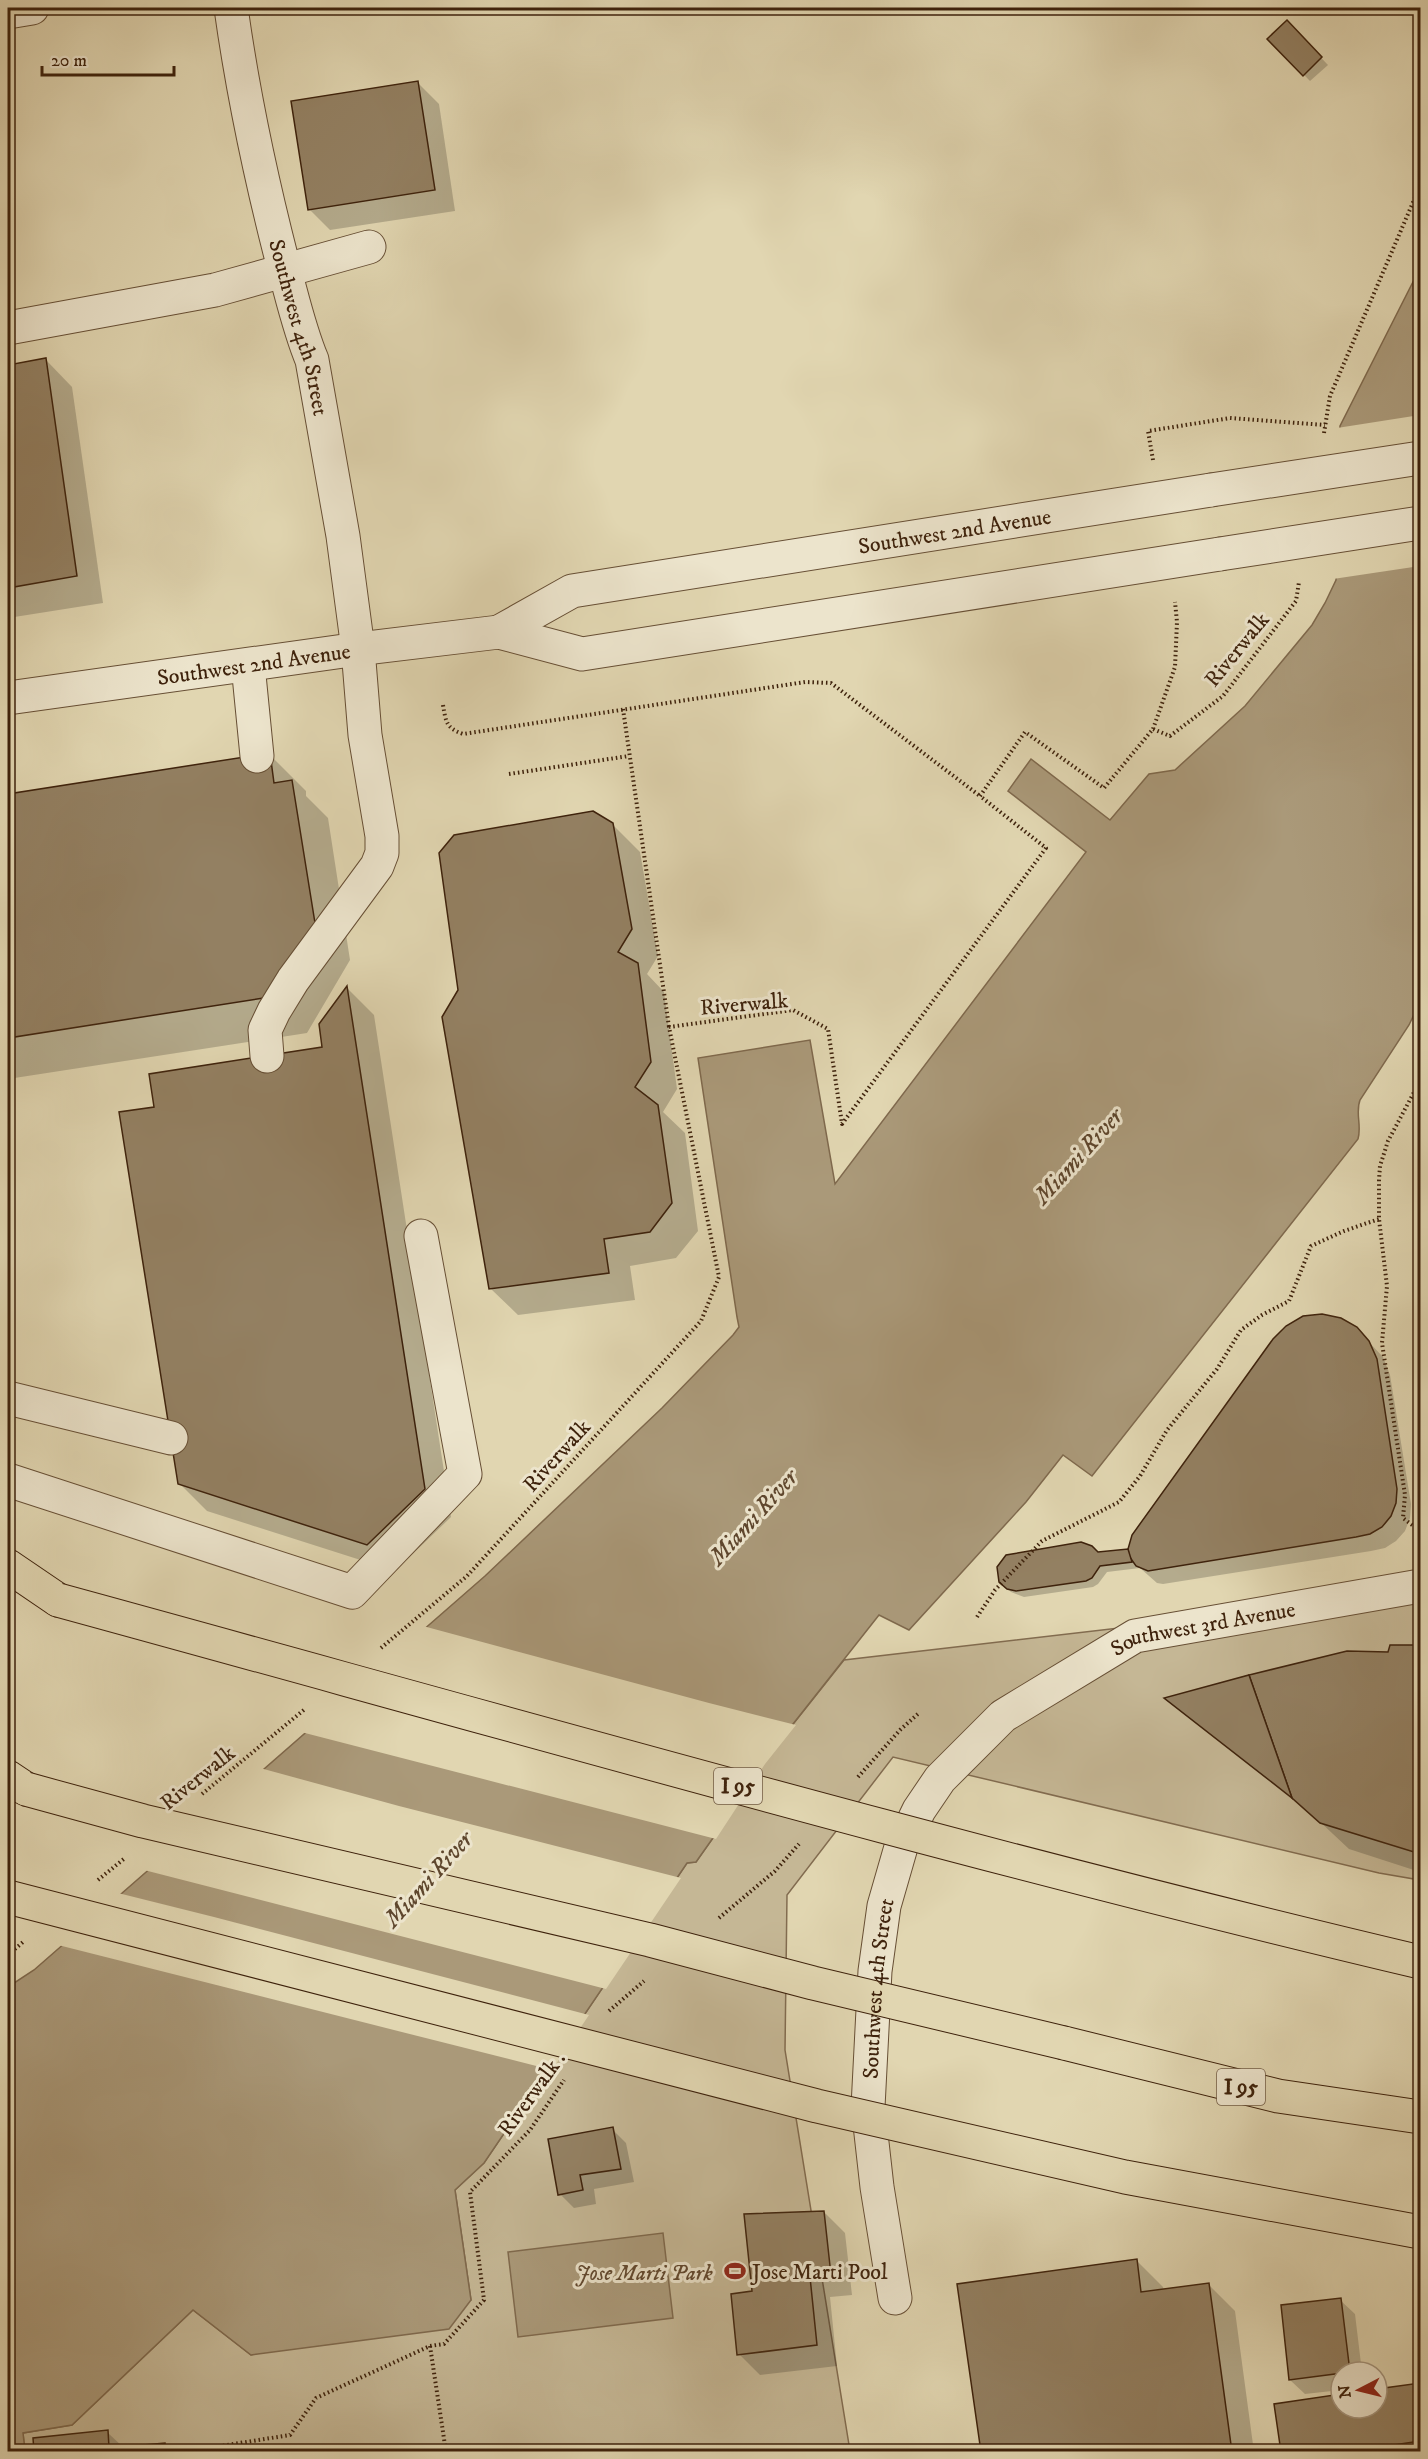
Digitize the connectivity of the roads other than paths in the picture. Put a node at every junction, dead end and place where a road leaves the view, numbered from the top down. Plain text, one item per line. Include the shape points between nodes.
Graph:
1 (32, 8) edge
2 (231, 8) edge
3 (8, 12) edge
4 (369, 247) dead end
5 (285, 270) junction
6 (8, 328) edge
7 (1420, 458) edge
8 (1420, 523) edge
9 (499, 632) junction
10 (358, 649) junction
11 (248, 664) junction
12 (8, 698) edge
13 (257, 756) dead end
14 (267, 1056) dead end
15 (422, 1236) dead end
16 (8, 1398) edge
17 (171, 1438) dead end
18 (8, 1480) edge
19 (8, 1566) edge
20 (1420, 1586) edge
21 (8, 1589) edge
22 (58, 1600) junction
23 (1003, 1716) joint
24 (14, 1784) edge
25 (8, 1897) edge
26 (1420, 1962) edge
27 (1420, 2117) edge
28 (1420, 2232) edge
29 (895, 2298) dead end

1 - 3 street
2 - 5 street, Southwest 4th Street via 241,81
4 - 5 street
5 - 6 street via 215,290
5 - 10 street, Southwest 4th Street via 312,360
7 - 9 street, Southwest 2nd Avenue, bridge via 572,591
8 - 9 street, Southwest 2nd Avenue, bridge via 582,654
9 - 10 street, Southwest 2nd Avenue
10 - 11 street, Southwest 2nd Avenue
10 - 14 street, Southwest 4th Street via 365,735 382,853 378,866 274,1011 265,1030
11 - 12 street, Southwest 2nd Avenue
11 - 13 street
15 - 18 street via 465,1474 352,1592
16 - 17 street
19 - 22 highway
20 - 23 street, Southwest 3rd Avenue via 1135,1636
21 - 22 highway, I 95
22 - 26 highway, I 95, bridge via 960,1846 1249,1922
23 - 29 street, Southwest 4th Street via 940,1779 919,1810 901,1847 884,1906 875,1971 868,2107
24 - 27 highway, I 95, bridge via 143,1821 639,1937 1278,2096
25 - 28 highway, bridge via 817,2106 1125,2177

